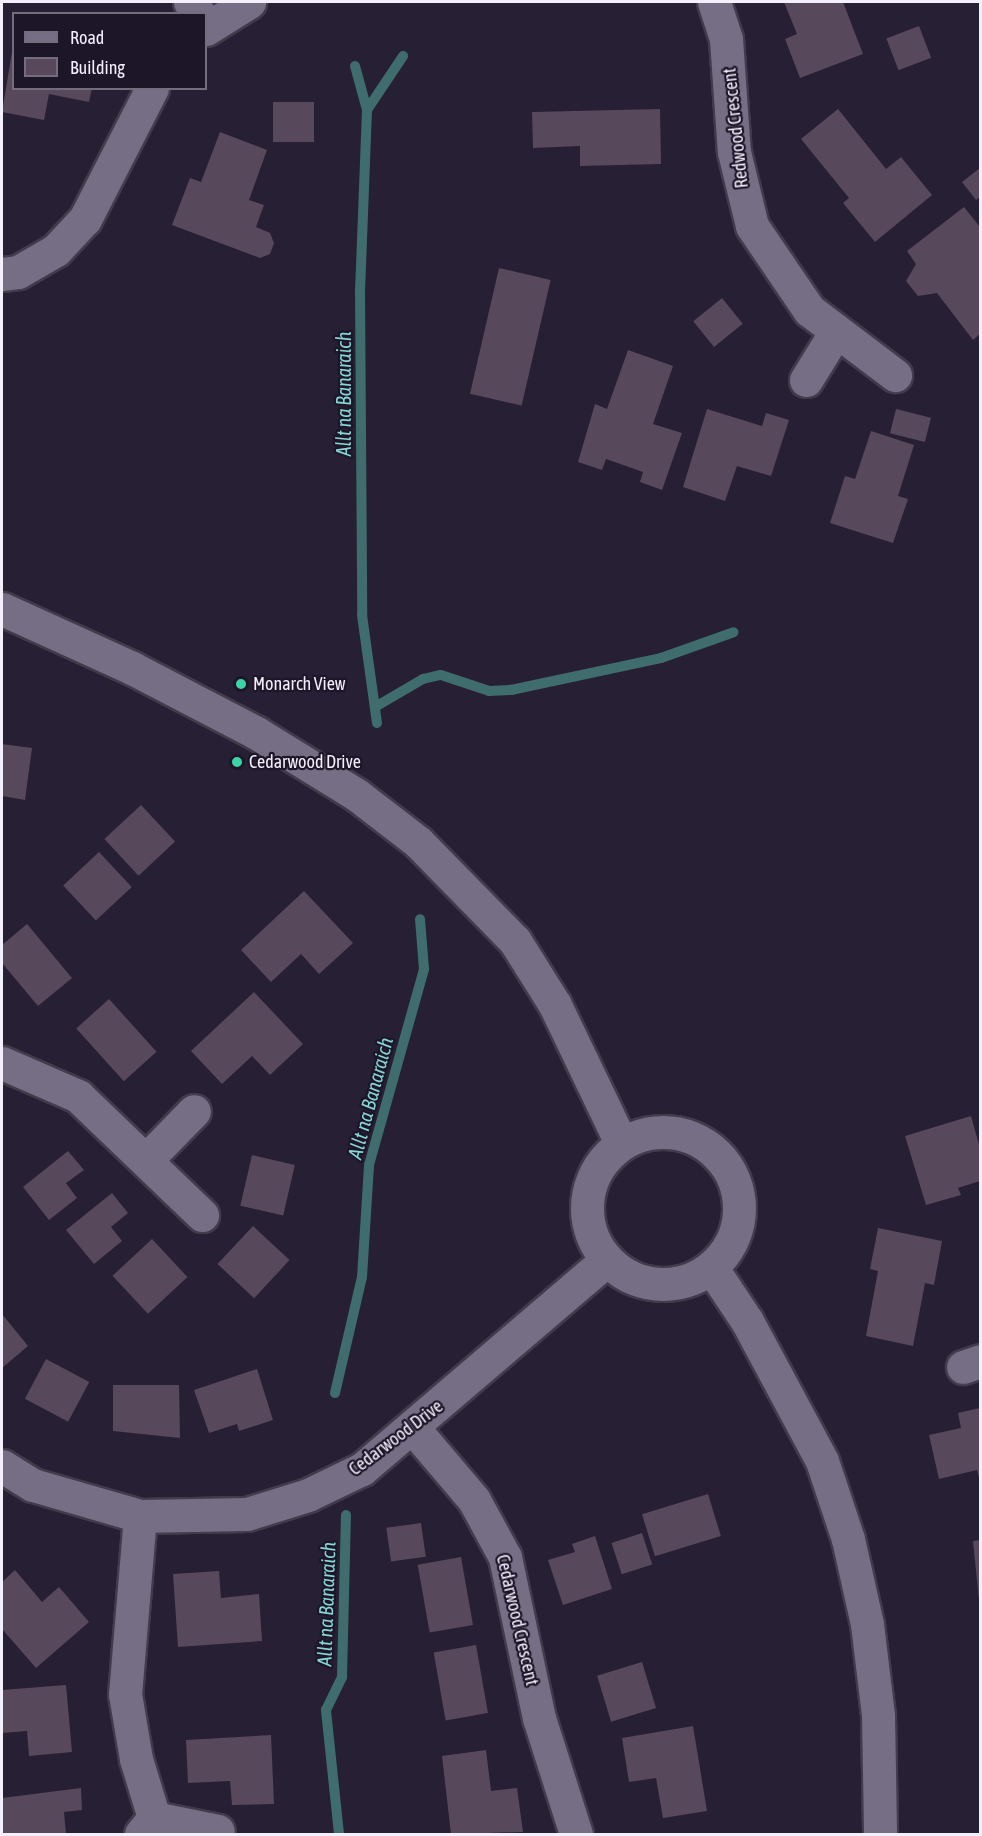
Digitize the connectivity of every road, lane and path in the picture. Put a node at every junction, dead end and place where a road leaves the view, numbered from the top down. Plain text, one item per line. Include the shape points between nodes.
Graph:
1 (249, 2) edge
2 (714, 2) edge
3 (207, 16) edge
4 (151, 90) edge
5 (2, 274) edge
6 (836, 333) junction
7 (895, 375) dead end
8 (806, 380) dead end
9 (2, 609) edge
10 (2, 1063) edge
11 (194, 1112) dead end
12 (621, 1143) junction
13 (147, 1159) junction
14 (202, 1215) dead end
15 (607, 1260) junction
16 (711, 1267) junction
17 (413, 1428) junction
18 (2, 1466) edge
19 (140, 1516) junction
20 (148, 1826) edge
21 (218, 1831) dead end
22 (576, 1834) edge
23 (880, 1834) edge

1 - 3 street
2 - 6 street, Redwood Crescent via 726,39 734,152 752,226 787,282
4 - 5 street via 85,219 56,250 18,272
6 - 7 street, Redwood Crescent
6 - 8 street
9 - 12 street via 132,668 255,732 357,795 418,842 515,941 555,1005
10 - 13 street via 78,1096
11 - 13 street
12 - 15 street via 601,1162 589,1185 586,1212 592,1238
12 - 16 street via 648,1132 676,1132 704,1143 724,1163 737,1189 739,1218 730,1245
13 - 14 street
15 - 16 street via 630,1277 658,1284 686,1281
15 - 17 street, Cedarwood Drive
16 - 23 street via 747,1321 822,1461 848,1539 867,1624 878,1715
17 - 19 street, Cedarwood Drive via 362,1469 308,1495 247,1514
17 - 22 street, Cedarwood Crescent via 474,1500 505,1557 538,1718
18 - 19 street, Cedarwood Drive via 33,1485
19 - 20 street via 125,1694
20 - 21 street

